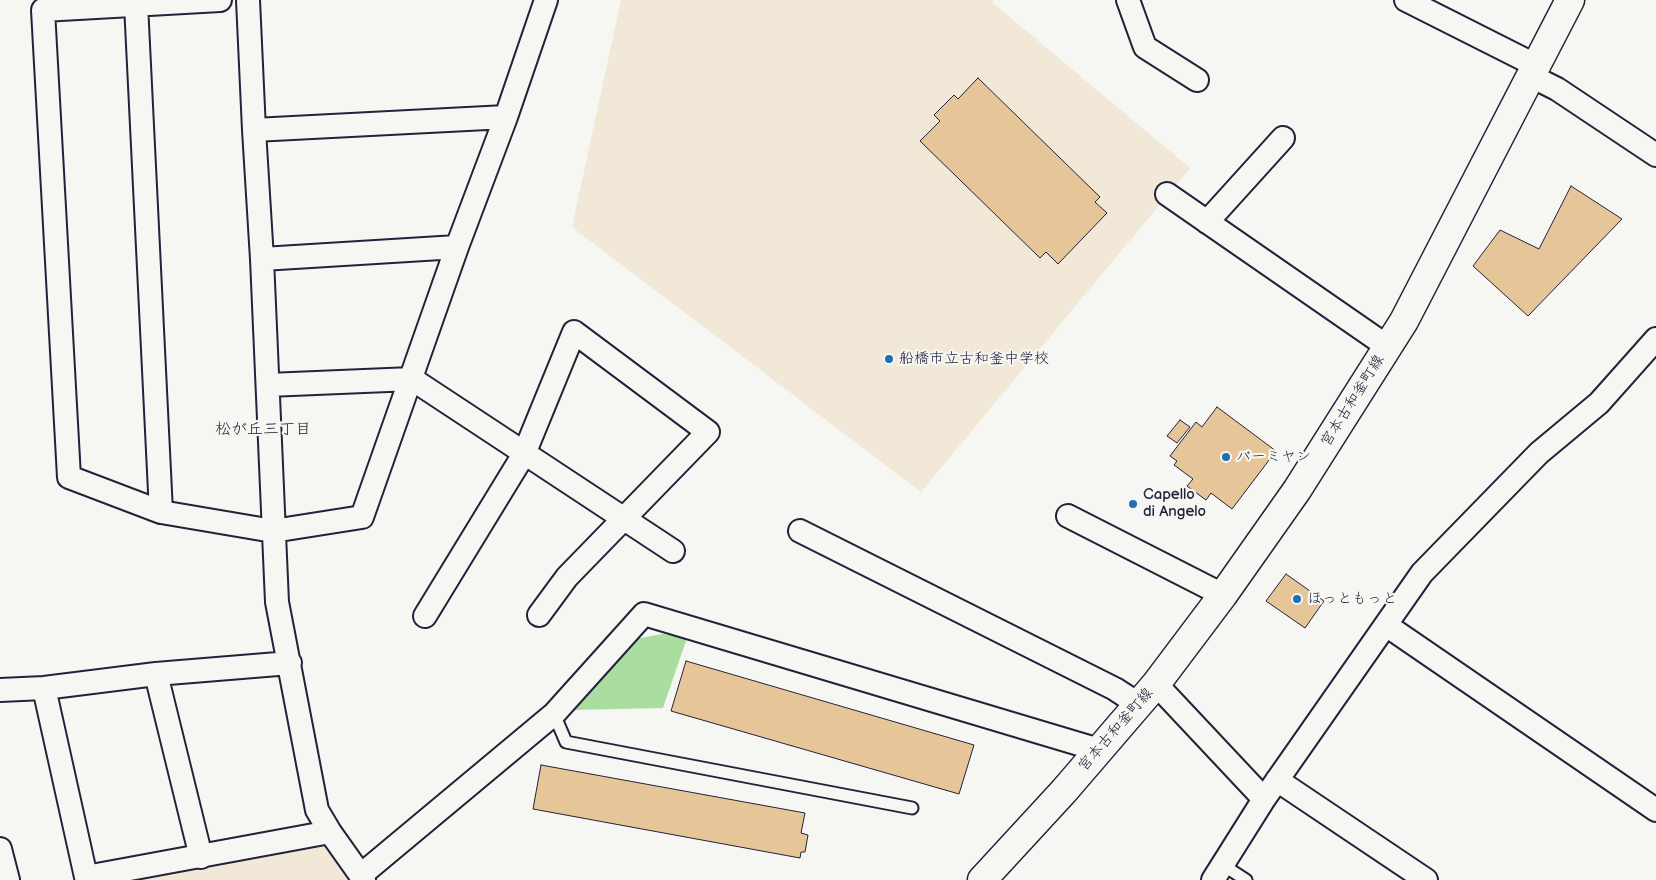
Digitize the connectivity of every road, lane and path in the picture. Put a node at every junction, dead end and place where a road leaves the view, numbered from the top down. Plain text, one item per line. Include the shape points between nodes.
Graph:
1 (220, 0) edge
2 (248, 0) edge
3 (546, 0) edge
4 (1128, 0) edge
5 (1406, 0) edge
6 (1570, 0) edge
7 (136, 4) junction
8 (1534, 71) junction
9 (1197, 80) dead end
10 (506, 117) junction
11 (254, 130) junction
12 (1283, 138) dead end
13 (1656, 155) edge
14 (1167, 194) dead end
15 (1207, 222) junction
16 (457, 247) junction
17 (262, 259) junction
18 (1656, 339) edge
19 (1388, 347) junction
20 (412, 379) junction
21 (268, 385) junction
22 (524, 454) junction
23 (161, 512) junction
24 (1068, 516) dead end
25 (624, 519) junction
26 (273, 531) junction
27 (800, 531) dead end
28 (673, 551) dead end
29 (1222, 596) junction
30 (539, 615) dead end
31 (425, 616) dead end
32 (1386, 625) junction
33 (290, 663) junction
34 (156, 674) junction
35 (1156, 684) junction
36 (44, 688) junction
37 (0, 690) edge
38 (1138, 704) junction
39 (554, 714) junction
40 (1099, 750) junction
41 (1277, 780) junction
42 (1264, 799) junction
43 (912, 808) dead end
44 (1656, 810) edge
45 (330, 832) junction
46 (0, 849) edge
47 (201, 857) junction
48 (1218, 872) edge
49 (363, 877) edge
50 (8, 880) edge
51 (982, 880) edge
52 (1246, 880) edge
53 (1426, 880) edge

1 - 7 street
2 - 11 street
3 - 10 street
4 - 9 street via 1145,47
5 - 8 street
6 - 8 street, 宮本古和釜町線
7 - 23 street
7 - 23 street via 43,10 69,477
8 - 13 street
8 - 19 street, 宮本古和釜町線
10 - 11 street
10 - 16 street
11 - 17 street
12 - 15 street
14 - 15 street
15 - 19 street
16 - 17 street
16 - 20 street
17 - 21 street
18 - 32 street via 1599,403 1539,453 1422,573
19 - 29 street, 宮本古和釜町線 via 1297,490
20 - 21 street
20 - 22 street
20 - 26 street via 362,518
21 - 26 street
22 - 25 street
22 - 25 street via 574,332 708,432
22 - 31 street
23 - 26 street
24 - 29 street
25 - 28 street
25 - 30 street via 567,577
26 - 33 street via 277,602
27 - 38 street via 1115,689
29 - 35 street, 宮本古和釜町線
32 - 41 street
32 - 44 street
33 - 34 street
33 - 45 street via 317,810
34 - 36 street
34 - 47 street
35 - 38 street, 宮本古和釜町線
35 - 42 street
36 - 37 street
36 - 47 street via 86,877
38 - 40 street, 宮本古和釜町線
39 - 40 street via 644,614
39 - 43 lane via 566,742
39 - 49 street
40 - 51 street, 宮本古和釜町線
41 - 42 street
41 - 53 street
42 - 48 street
45 - 47 street
45 - 49 street
46 - 50 street
48 - 52 lane

